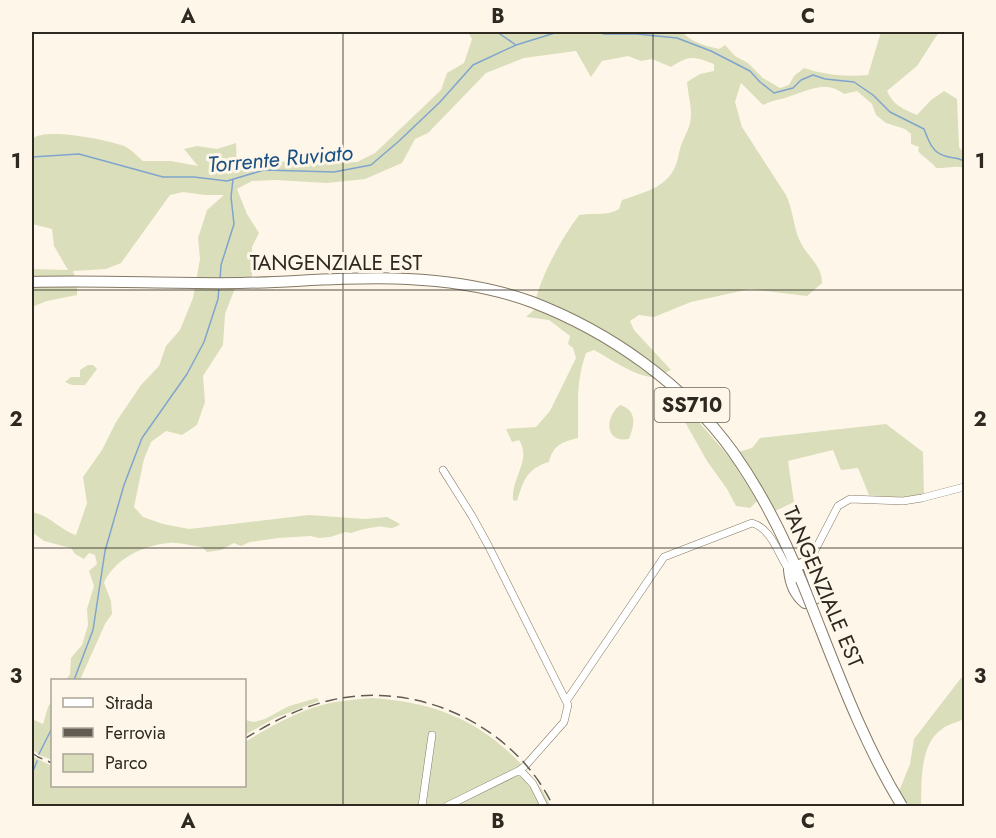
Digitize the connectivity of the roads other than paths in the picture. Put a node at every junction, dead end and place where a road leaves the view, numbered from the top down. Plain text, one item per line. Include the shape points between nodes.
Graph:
1 (32, 282) edge
2 (443, 471) dead end
3 (964, 487) edge
4 (797, 566) junction
5 (567, 700) junction
6 (432, 735) dead end
7 (520, 770) junction
8 (422, 807) edge
9 (447, 807) edge
10 (544, 807) edge
11 (902, 807) edge

1 - 4 main road, TANGENZIALE EST / SS710 via 185,284 407,279 481,289 531,302 604,337 686,400 732,451 774,519
2 - 5 street via 472,516
3 - 4 street via 903,501 850,499 838,506 811,558
4 - 5 street via 763,528 752,523 664,557
4 - 11 main road, TANGENZIALE EST / SS710, bridge via 851,704
5 - 7 street via 564,722
6 - 8 street
7 - 9 street
7 - 10 street via 533,784

